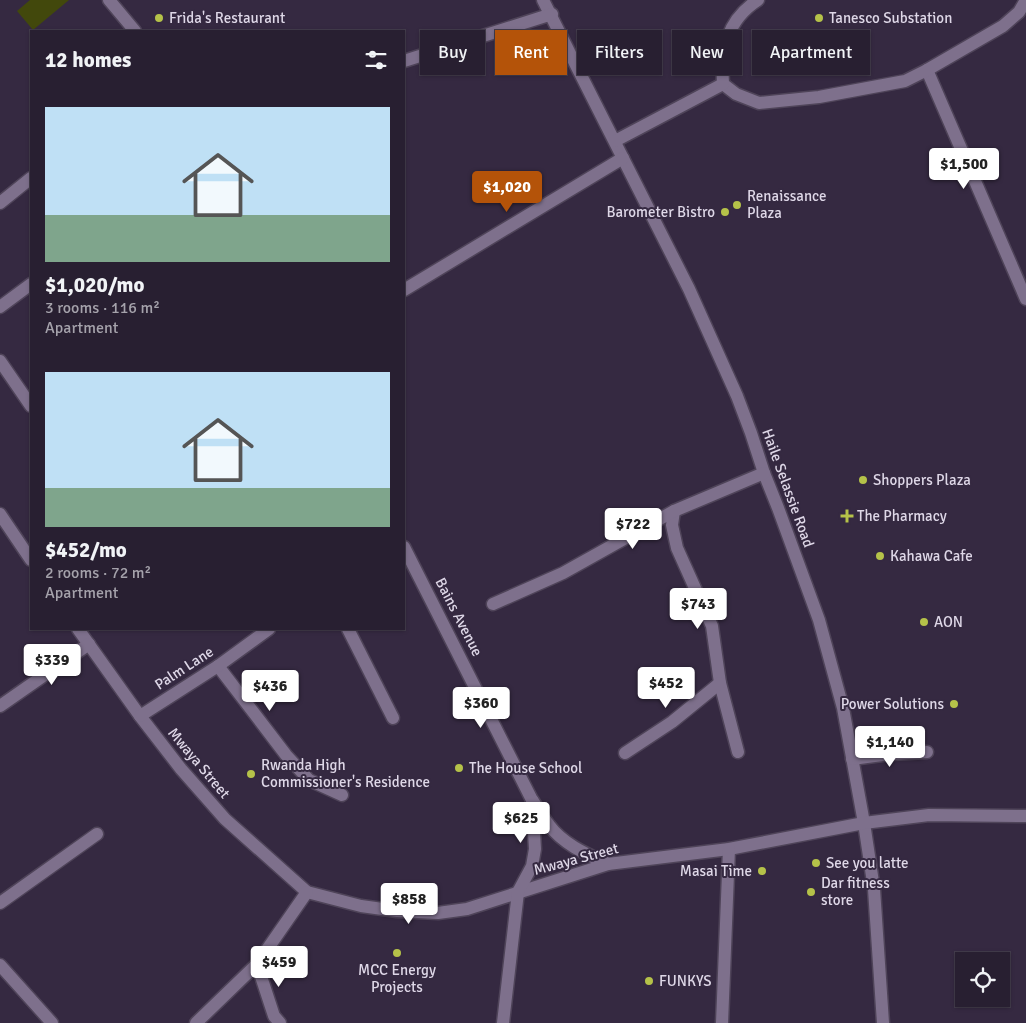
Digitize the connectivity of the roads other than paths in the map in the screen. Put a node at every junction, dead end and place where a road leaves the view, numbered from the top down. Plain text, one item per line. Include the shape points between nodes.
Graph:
1 (109, 0) edge
2 (543, 0) edge
3 (758, 0) edge
4 (1026, 0) edge
5 (552, 14) junction
6 (134, 30) edge
7 (405, 61) edge
8 (927, 70) junction
9 (723, 84) junction
10 (615, 141) junction
11 (623, 158) junction
12 (30, 179) edge
13 (0, 203) edge
14 (30, 285) edge
15 (405, 289) edge
16 (1026, 299) edge
17 (0, 307) edge
18 (0, 361) edge
19 (30, 405) edge
20 (764, 474) junction
21 (674, 511) junction
22 (0, 514) edge
23 (405, 549) edge
24 (30, 559) edge
25 (493, 604) dead end
26 (79, 630) edge
27 (268, 630) edge
28 (349, 630) edge
29 (89, 644) junction
30 (218, 666) junction
31 (720, 683) junction
32 (0, 706) edge
33 (140, 716) junction
34 (393, 718) dead end
35 (738, 752) dead end
36 (927, 752) dead end
37 (625, 753) dead end
38 (852, 759) junction
39 (342, 795) dead end
40 (531, 798) junction
41 (1026, 816) edge
42 (864, 823) junction
43 (97, 834) dead end
44 (729, 849) junction
45 (608, 864) junction
46 (307, 892) junction
47 (518, 892) junction
48 (0, 903) edge
49 (257, 964) junction
50 (0, 965) edge
51 (52, 1023) edge
52 (196, 1023) edge
53 (280, 1023) edge
54 (503, 1023) edge
55 (722, 1023) edge
56 (883, 1023) edge

1 - 6 street
2 - 5 street, Haile Selassie Road
3 - 9 street via 734,20 725,46
4 - 8 street via 1019,12 1003,26
5 - 7 street
5 - 10 street, Haile Selassie Road
8 - 9 street via 891,84 776,102 759,103 736,94
8 - 16 street
9 - 10 street
10 - 11 street, Haile Selassie Road
11 - 15 street
11 - 20 street, Haile Selassie Road via 689,289 737,396
12 - 13 street
14 - 17 street
18 - 19 street
20 - 21 street
20 - 38 street, Haile Selassie Road via 819,620
21 - 25 street via 563,573
21 - 31 street via 672,525 677,548 712,626
22 - 24 street
23 - 40 street, Bains Avenue
26 - 29 street, Mwaya Street
27 - 30 street, Palm Lane
28 - 34 street
29 - 32 street
29 - 33 street, Mwaya Street
30 - 33 street, Palm Lane
30 - 39 street via 309,780
31 - 35 street
31 - 37 street via 672,722
33 - 46 street, Mwaya Street via 225,819
36 - 38 street
38 - 42 street, Haile Selassie Road
40 - 45 street, Bains Avenue via 561,838
40 - 47 street via 535,849 532,866
41 - 42 street, Mwaya Street via 929,815
42 - 44 street, Mwaya Street
42 - 56 street, Haile Selassie Road via 874,889
43 - 48 street
44 - 45 street, Mwaya Street
44 - 55 street
45 - 47 street, Mwaya Street
46 - 47 street, Mwaya Street via 360,906 438,913 467,909
46 - 49 street
47 - 54 street
49 - 52 street
49 - 53 street via 274,1016
50 - 51 street

